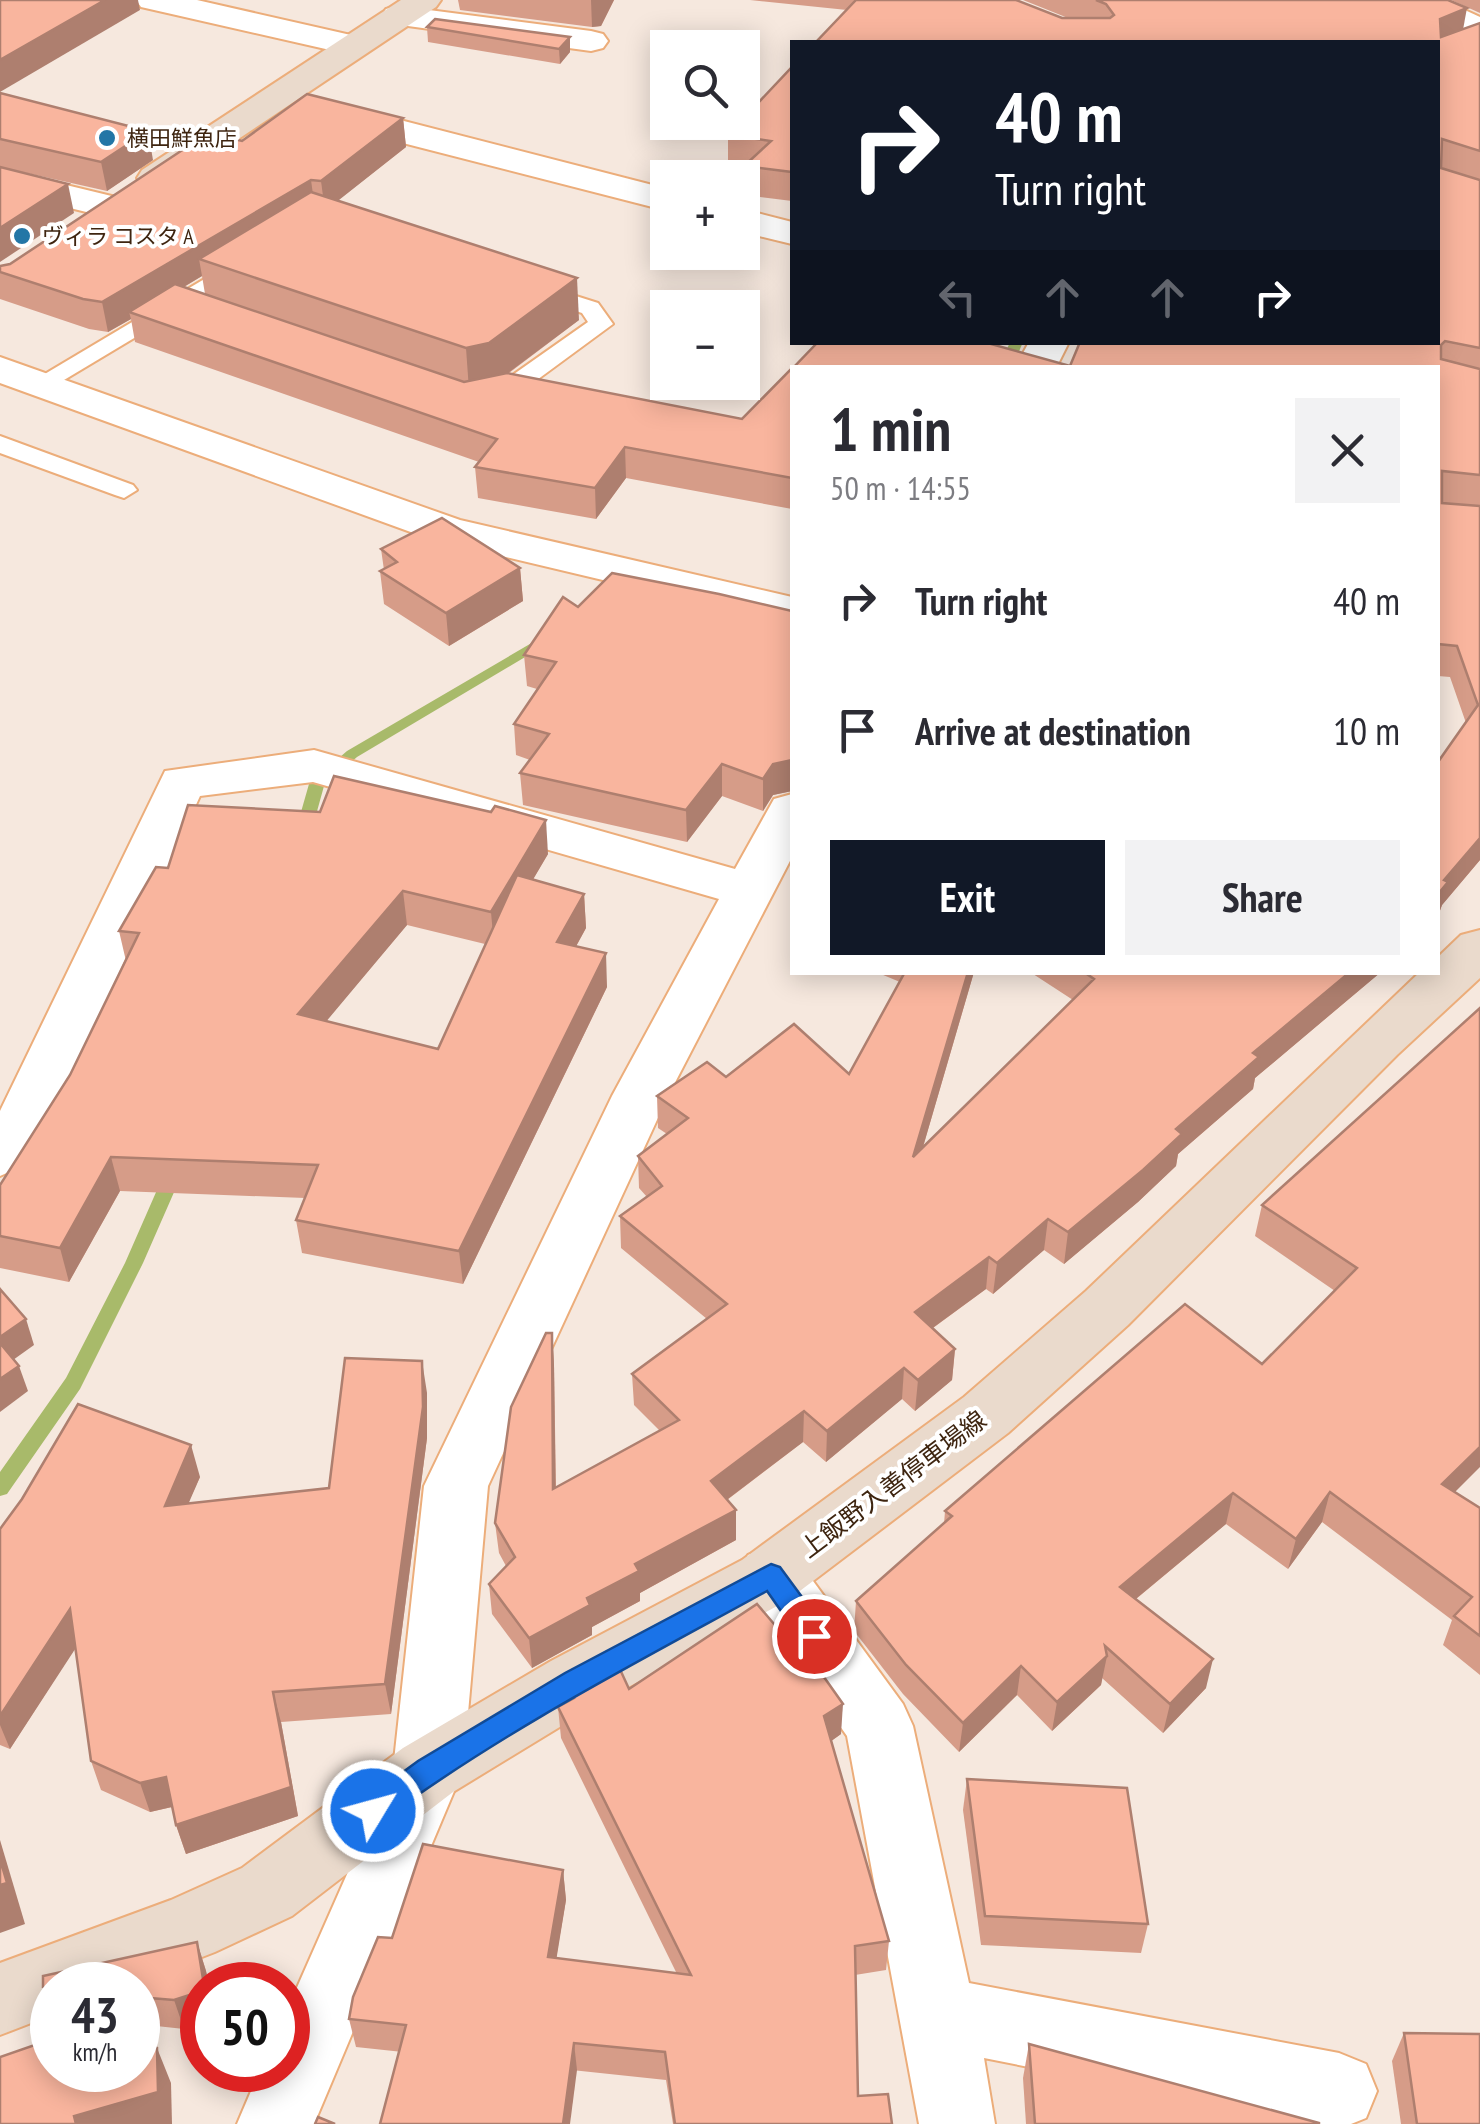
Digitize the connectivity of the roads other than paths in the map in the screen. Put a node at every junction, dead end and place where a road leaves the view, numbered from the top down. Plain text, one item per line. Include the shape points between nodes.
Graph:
1 (153, 0) edge
2 (1415, 0) edge
3 (411, 8) edge
4 (1475, 37) edge
5 (591, 41) dead end
6 (352, 46) junction
7 (274, 99) junction
8 (0, 180) edge
9 (650, 195) edge
10 (111, 207) junction
11 (760, 225) edge
12 (79, 229) edge
13 (790, 233) edge
14 (255, 256) edge
15 (517, 284) edge
16 (178, 302) junction
17 (214, 315) edge
18 (0, 369) edge
19 (40, 384) junction
20 (468, 402) edge
21 (0, 444) edge
22 (124, 490) dead end
23 (790, 611) edge
24 (790, 814) edge
25 (750, 890) junction
26 (1480, 948) edge
27 (0, 1155) edge
28 (771, 1575) junction
29 (428, 1770) junction
30 (0, 1999) edge
31 (938, 2013) junction
32 (1339, 2091) dead end
33 (275, 2124) edge
34 (956, 2124) edge

1 - 6 street
2 - 4 street
3 - 5 street
3 - 6 main road
6 - 7 main road
7 - 9 street
7 - 10 main road
8 - 10 street
10 - 12 main road
11 - 13 street
14 - 16 lane
15 - 20 lane via 590,308 601,324 502,394
16 - 17 lane
16 - 19 lane
18 - 19 street
19 - 23 street via 446,530
21 - 22 lane
24 - 25 street
25 - 27 street via 314,766 182,782 11,1148
25 - 29 street via 640,1096 456,1486
26 - 28 main road, 上飯野入善停車場線 via 1094,1320 986,1415
28 - 29 main road, 上飯野入善停車場線
28 - 31 street via 879,1726
29 - 30 main road, 上飯野入善停車場線 via 267,1892
29 - 33 street
31 - 32 street
31 - 34 street

